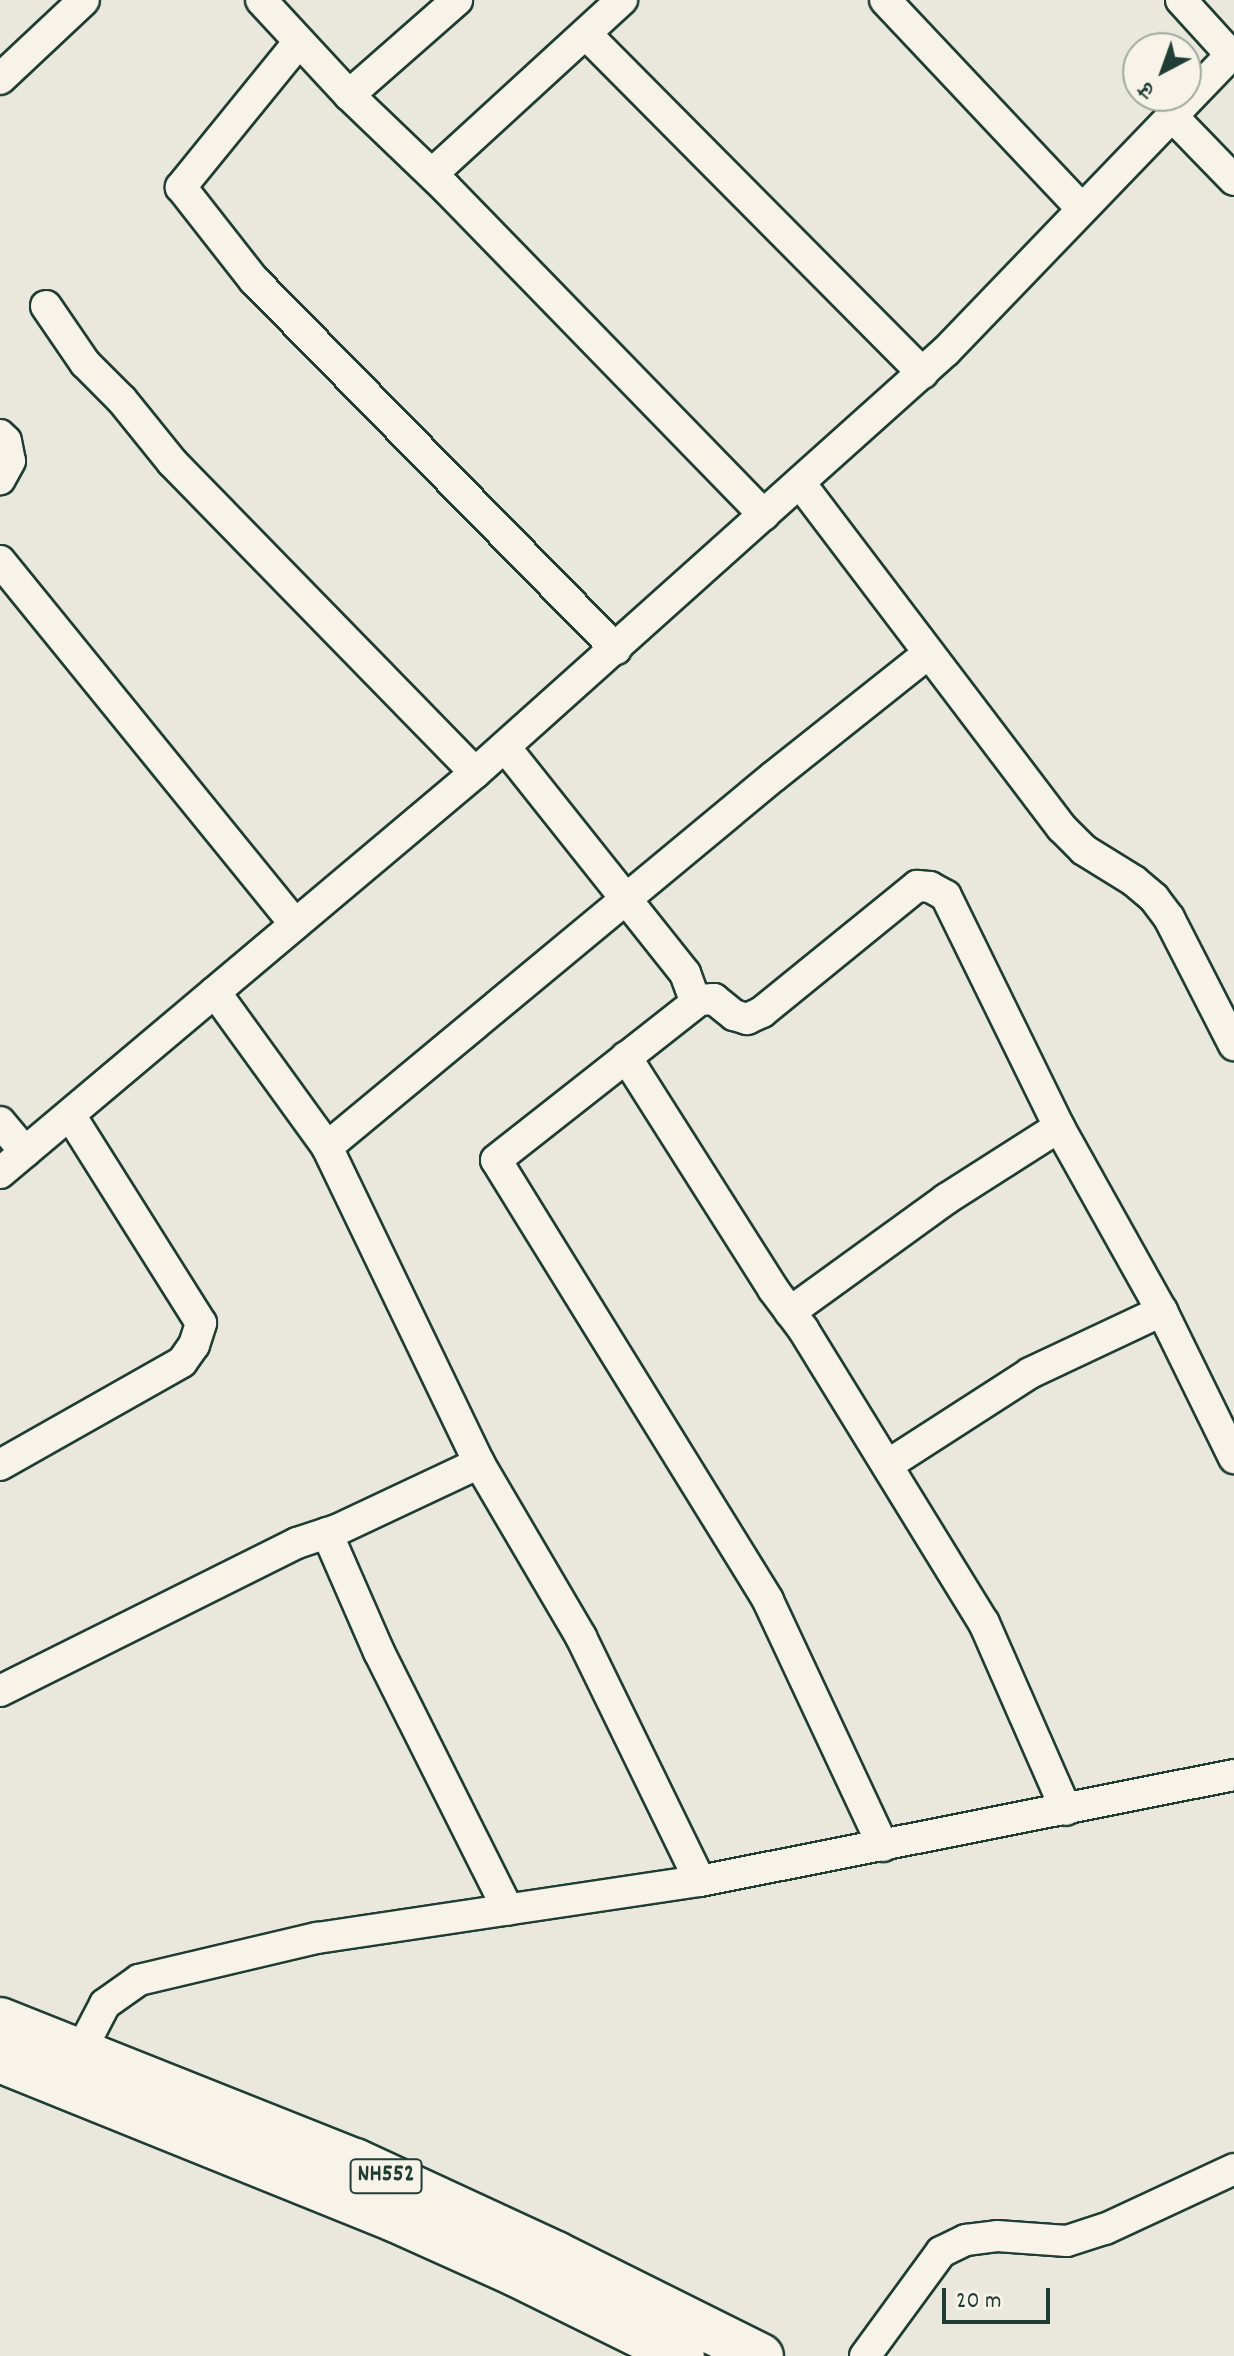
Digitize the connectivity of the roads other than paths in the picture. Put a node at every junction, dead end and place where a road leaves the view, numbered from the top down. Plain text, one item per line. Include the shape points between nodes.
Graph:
1 (84, 0) edge
2 (261, 0) edge
3 (457, 0) edge
4 (622, 0) edge
5 (885, 0) edge
6 (1181, 0) edge
7 (586, 34) junction
8 (298, 43) junction
9 (1232, 53) edge
10 (0, 79) edge
11 (349, 95) junction
12 (1172, 116) junction
13 (432, 174) junction
14 (1234, 180) edge
15 (1082, 209) junction
16 (46, 306) dead end
17 (923, 373) junction
18 (0, 435) edge
19 (0, 479) edge
20 (800, 483) junction
21 (764, 515) junction
22 (0, 561) edge
23 (616, 649) junction
24 (929, 653) junction
25 (505, 747) junction
26 (475, 773) junction
27 (627, 899) junction
28 (295, 924) junction
29 (215, 992) junction
30 (699, 1000) junction
31 (1234, 1045) edge
32 (626, 1057) junction
33 (70, 1115) junction
34 (0, 1122) edge
35 (1059, 1127) junction
36 (327, 1147) junction
37 (25, 1152) junction
38 (0, 1173) edge
39 (1162, 1311) junction
40 (790, 1312) junction
41 (1234, 1458) edge
42 (479, 1463) junction
43 (889, 1464) junction
44 (0, 1465) edge
45 (327, 1533) junction
46 (0, 1691) edge
47 (1234, 1775) edge
48 (1066, 1810) junction
49 (883, 1846) junction
50 (700, 1881) junction
51 (508, 1910) junction
52 (0, 2020) edge
53 (80, 2052) junction
54 (0, 2060) edge
55 (1234, 2169) edge
56 (682, 2356) edge
57 (761, 2356) edge
58 (865, 2356) edge

1 - 10 street
2 - 8 street
3 - 11 street
4 - 7 street
5 - 15 street
6 - 9 street
7 - 13 street
7 - 17 street
8 - 11 street
8 - 23 street via 181,187 254,280
9 - 12 street
11 - 13 street
12 - 14 street
12 - 15 street
13 - 21 street
15 - 17 street
16 - 26 street via 85,363 172,462
17 - 20 street
18 - 19 street via 10,461
20 - 21 street
20 - 24 street
21 - 23 street
22 - 28 street
23 - 25 street
24 - 27 street
24 - 31 street via 1062,828 1084,850 1154,898
25 - 26 street
25 - 27 street
26 - 28 street
27 - 30 street via 685,973
27 - 36 street
28 - 29 street
29 - 33 street
29 - 36 street
30 - 32 street
30 - 35 street via 714,999 747,1019 762,1012 917,886 930,887 946,896
32 - 40 street
32 - 49 street via 496,1160 768,1600
33 - 37 street
33 - 44 street via 201,1323 182,1362
34 - 37 street
35 - 39 street
35 - 40 street via 946,1199
36 - 42 street
37 - 38 street
39 - 41 street
39 - 43 street via 1030,1373
40 - 43 street
42 - 45 street
42 - 50 street via 581,1637
43 - 48 street via 984,1623
45 - 46 street via 297,1543
45 - 51 street via 379,1652
47 - 48 street
48 - 49 street
49 - 50 street
50 - 51 street
51 - 53 street via 317,1938 139,1980 105,2004
52 - 53 highway, NH552
53 - 57 highway, NH552 via 355,2161
54 - 56 highway, NH552 via 396,2220
55 - 58 street via 1105,2229 1067,2241 997,2236 966,2240 941,2252

